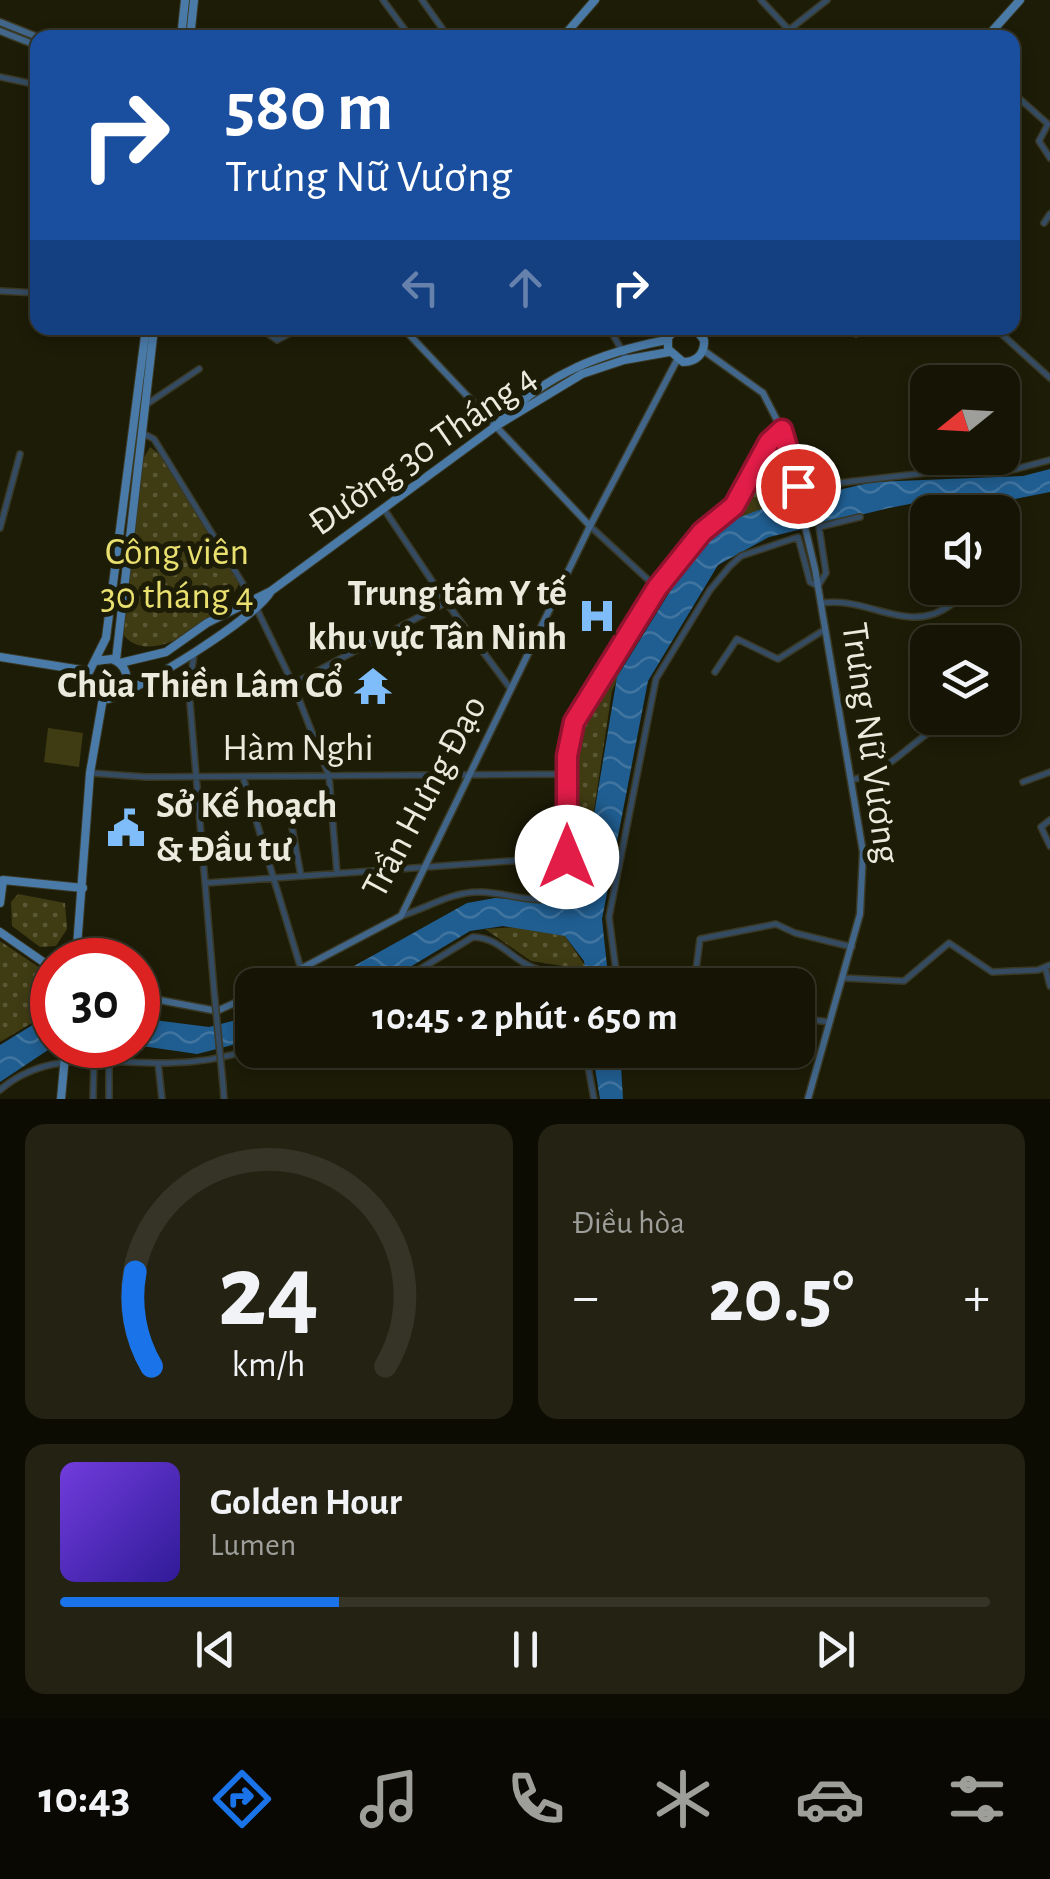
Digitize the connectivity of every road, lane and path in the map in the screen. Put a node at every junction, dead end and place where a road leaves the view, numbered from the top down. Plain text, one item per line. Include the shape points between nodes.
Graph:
1 (185, 0) edge
2 (194, 0) edge
3 (383, 0) edge
4 (422, 0) edge
5 (595, 0) edge
6 (762, 0) edge
7 (827, 0) edge
8 (1020, 0) edge
9 (1, 27) edge
10 (182, 30) edge
11 (191, 30) edge
12 (404, 30) edge
13 (443, 30) edge
14 (569, 30) edge
15 (993, 30) edge
16 (30, 35) edge
17 (30, 42) edge
18 (0, 77) edge
19 (30, 83) edge
20 (1020, 99) edge
21 (1050, 158) edge
22 (1050, 214) edge
23 (1044, 223) dead end
24 (0, 291) edge
25 (30, 292) edge
26 (149, 335) edge
27 (410, 335) edge
28 (615, 335) edge
29 (671, 335) edge
30 (700, 335) edge
31 (1003, 335) edge
32 (667, 340) junction
33 (624, 348) junction
34 (703, 350) junction
35 (669, 352) junction
36 (627, 359) junction
37 (678, 360) junction
38 (200, 369) dead end
39 (1050, 378) edge
40 (142, 404) junction
41 (496, 426) junction
42 (782, 430) junction
43 (140, 433) junction
44 (789, 452) junction
45 (20, 454) dead end
46 (1050, 460) edge
47 (384, 507) junction
48 (860, 518) dead end
49 (590, 526) junction
50 (0, 528) edge
51 (818, 586) junction
52 (657, 588) junction
53 (271, 591) junction
54 (251, 598) junction
55 (446, 602) junction
56 (822, 603) junction
57 (950, 605) edge
58 (256, 608) junction
59 (824, 630) junction
60 (195, 650) junction
61 (0, 658) edge
62 (96, 661) junction
63 (118, 662) junction
64 (88, 671) junction
65 (715, 672) dead end
66 (156, 675) junction
67 (294, 684) junction
68 (512, 690) junction
69 (189, 691) junction
70 (122, 692) junction
71 (103, 698) junction
72 (927, 735) edge
73 (90, 772) junction
74 (1050, 772) edge
75 (566, 774) junction
76 (330, 776) junction
77 (471, 776) junction
78 (198, 777) junction
79 (243, 777) junction
80 (851, 780) junction
81 (1023, 782) dead end
82 (288, 810) dead end
83 (1050, 820) edge
84 (1050, 846) edge
85 (567, 857) junction
86 (428, 867) junction
87 (337, 874) junction
88 (301, 876) junction
89 (276, 878) junction
90 (206, 883) junction
91 (83, 888) junction
92 (0, 903) edge
93 (401, 916) junction
94 (0, 932) edge
95 (79, 938) edge
96 (852, 946) junction
97 (30, 950) edge
98 (1048, 967) edge
99 (302, 968) edge
100 (304, 968) edge
101 (421, 968) edge
102 (532, 968) edge
103 (617, 968) edge
104 (696, 968) edge
105 (842, 978) junction
106 (1050, 986) edge
107 (160, 1000) edge
108 (235, 1002) edge
109 (815, 1020) edge
110 (830, 1022) junction
111 (235, 1053) edge
112 (160, 1063) edge
113 (41, 1068) edge
114 (63, 1068) edge
115 (94, 1068) edge
116 (110, 1068) edge
117 (159, 1068) edge
118 (589, 1068) edge
119 (0, 1090) edge
120 (61, 1099) edge
121 (92, 1099) edge
122 (110, 1099) edge
123 (162, 1099) edge
124 (224, 1099) edge
125 (594, 1099) edge
126 (808, 1099) edge

1 - 10 main road
2 - 11 main road
3 - 12 street
4 - 13 street
5 - 14 main road
6 - 7 street via 790,30
8 - 15 main road
9 - 16 street
9 - 17 street
18 - 19 street
20 - 21 street via 1048,124 1039,140
22 - 23 street
24 - 25 street
26 - 40 main road
27 - 41 street
28 - 33 street
29 - 32 main road
30 - 34 main road
31 - 39 street
32 - 33 main road, Đường 30 Tháng 4
32 - 35 main road
33 - 36 street
33 - 41 main road, Đường 30 Tháng 4 via 556,378
34 - 37 main road via 690,362
34 - 42 street via 763,393
35 - 36 main road, Đường 30 Tháng 4
35 - 37 main road
36 - 41 main road, Đường 30 Tháng 4 via 582,374
37 - 49 street, Trần Hưng Đạo
38 - 40 street
40 - 43 main road
41 - 47 main road, Đường 30 Tháng 4
41 - 49 street
42 - 44 street
42 - 52 street via 734,506 702,532
43 - 54 street via 154,439
43 - 62 main road via 106,638
43 - 63 main road
44 - 46 street via 803,459 813,486 968,468 1008,471
44 - 51 street, Trưng Nữ Vương
45 - 50 street
47 - 53 main road, Đường 30 Tháng 4
47 - 55 street
48 - 51 street via 819,527 826,573
49 - 52 street
49 - 68 street, Trần Hưng Đạo
51 - 56 street, Trưng Nữ Vương
51 - 103 street via 810,582 798,537 742,556 710,590 662,669 609,917
52 - 75 street via 574,722
53 - 54 main road, Đường 30 Tháng 4
53 - 58 main road, Đường 30 Tháng 4
54 - 58 street
54 - 63 main road, Đường 30 Tháng 4 via 166,652
55 - 67 street
55 - 68 street
56 - 57 street via 852,601 892,617 924,618
56 - 59 street, Trưng Nữ Vương
58 - 60 main road, Đường 30 Tháng 4
58 - 67 street
59 - 65 street via 778,659 738,639
59 - 80 street, Trưng Nữ Vương
60 - 66 main road, Đường 30 Tháng 4
60 - 69 street
61 - 64 main road
62 - 63 main road
62 - 64 main road
63 - 70 main road via 127,677
64 - 71 main road via 89,688
66 - 69 street via 176,679
66 - 70 main road, Đường 30 Tháng 4
67 - 76 street
68 - 77 street, Trần Hưng Đạo
69 - 78 street
70 - 71 main road
71 - 73 main road
72 - 80 street via 885,770
73 - 78 street, Hàm Nghi
73 - 91 main road
74 - 81 street
75 - 77 street, Hàm Nghi
75 - 85 street
76 - 77 street, Hàm Nghi
76 - 79 street, Hàm Nghi
76 - 87 street
77 - 86 street, Trần Hưng Đạo
78 - 79 street, Hàm Nghi
78 - 90 street
79 - 89 street
80 - 96 street, Trưng Nữ Vương via 863,885
82 - 88 street
83 - 84 street via 1042,826
85 - 86 street
85 - 93 street via 566,890 559,896 469,893
86 - 87 street
86 - 93 street, Trần Hưng Đạo
87 - 88 street
88 - 89 street
89 - 90 street
89 - 99 street
90 - 124 street, bridge
91 - 92 main road via 3,880
91 - 95 main road
93 - 100 street, Trần Hưng Đạo
94 - 97 main road
96 - 104 street via 771,924 700,939
96 - 105 street, Trưng Nữ Vương
98 - 105 street via 986,971 949,943 904,981
98 - 106 street
101 - 102 street via 472,936 503,944
105 - 110 street, Trưng Nữ Vương
107 - 108 street via 218,1011
109 - 110 street
110 - 126 street, Trưng Nữ Vương
111 - 112 street
113 - 119 street
114 - 120 main road
115 - 121 street
116 - 122 street
117 - 123 street
118 - 125 street

